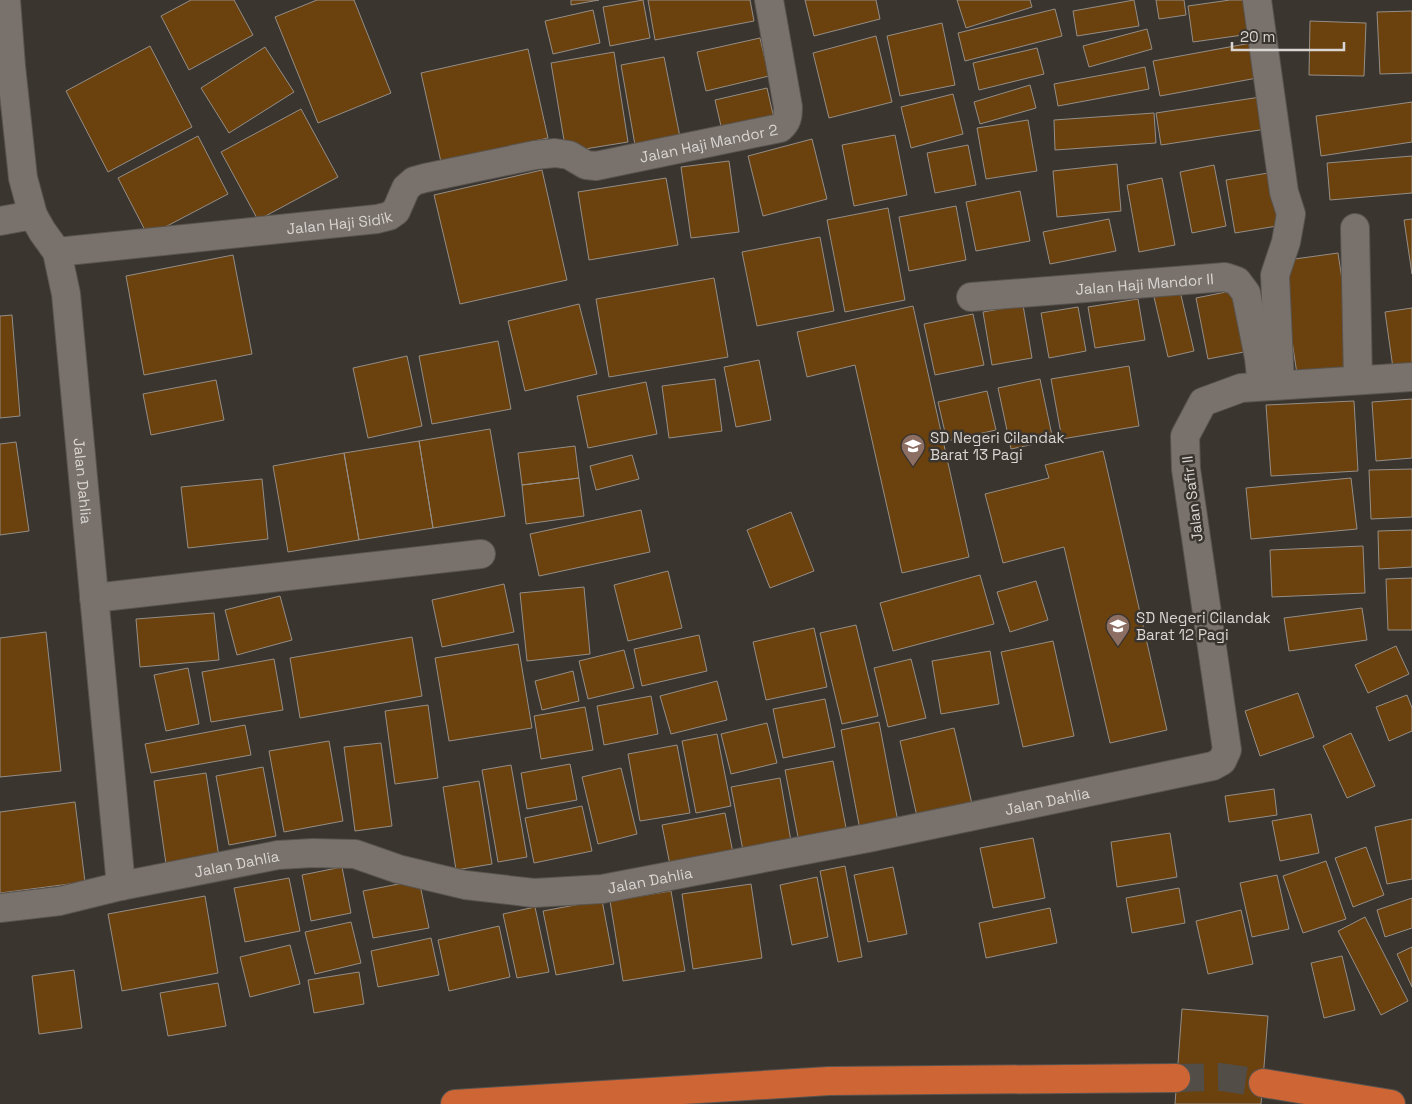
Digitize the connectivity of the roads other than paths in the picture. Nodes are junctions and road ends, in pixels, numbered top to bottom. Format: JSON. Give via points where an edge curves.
{"nodes":[{"id":1,"x":6,"y":0,"type":"edge"},
{"id":2,"x":769,"y":0,"type":"edge"},
{"id":3,"x":1257,"y":0,"type":"edge"},
{"id":4,"x":596,"y":166,"type":"joint"},
{"id":5,"x":33,"y":215,"type":"junction"},
{"id":6,"x":0,"y":221,"type":"edge"},
{"id":7,"x":1355,"y":228,"type":"dead end"},
{"id":8,"x":57,"y":252,"type":"junction"},
{"id":9,"x":971,"y":297,"type":"dead end"},
{"id":10,"x":1412,"y":378,"type":"edge"},
{"id":11,"x":1358,"y":380,"type":"junction"},
{"id":12,"x":1271,"y":385,"type":"junction"},
{"id":13,"x":481,"y":554,"type":"dead end"},
{"id":14,"x":94,"y":598,"type":"junction"},
{"id":15,"x":1227,"y":750,"type":"joint"},
{"id":16,"x":121,"y":886,"type":"junction"},
{"id":17,"x":0,"y":908,"type":"edge"},
{"id":18,"x":1176,"y":1078,"type":"tunnel mouth"},
{"id":19,"x":1262,"y":1082,"type":"tunnel mouth"},
{"id":20,"x":455,"y":1104,"type":"edge"},
{"id":21,"x":1391,"y":1104,"type":"edge"}],
"edges":[{"from":1,"to":5,"type":"street","name":"Jalan Dahlia","via":[[23,178]]},
{"from":2,"to":4,"type":"street","name":"Jalan Haji Mandor 2","via":[[788,107],[788,117],[780,128]]},
{"from":3,"to":12,"type":"street","via":[[1284,192],[1291,214],[1275,275]]},
{"from":4,"to":8,"type":"street","name":"Jalan Haji Sidik","via":[[586,165],[569,155],[535,155],[414,181],[406,188],[396,211],[377,220]]},
{"from":5,"to":6,"type":"street"},
{"from":5,"to":8,"type":"street","name":"Jalan Dahlia"},
{"from":7,"to":11,"type":"street"},
{"from":8,"to":14,"type":"street","name":"Jalan Dahlia","via":[[66,294]]},
{"from":9,"to":12,"type":"street","name":"Jalan Haji Mandor II","via":[[1225,277],[1237,281],[1246,292],[1259,358]]},
{"from":10,"to":11,"type":"street","name":"Jalan Safir II"},
{"from":11,"to":12,"type":"street","name":"Jalan Safir II"},
{"from":12,"to":15,"type":"street","name":"Jalan Safir II","via":[[1242,388],[1203,402],[1185,436],[1186,469]]},
{"from":13,"to":14,"type":"street"},
{"from":14,"to":16,"type":"street","name":"Jalan Dahlia"},
{"from":15,"to":16,"type":"street","name":"Jalan Dahlia","via":[[1222,760],[1213,766],[602,889],[534,893],[465,885],[398,869],[355,854],[314,853],[278,855]]},
{"from":16,"to":17,"type":"street","via":[[60,901]]},
{"from":18,"to":20,"type":"highway","via":[[829,1080]]},
{"from":19,"to":21,"type":"highway"}]}
